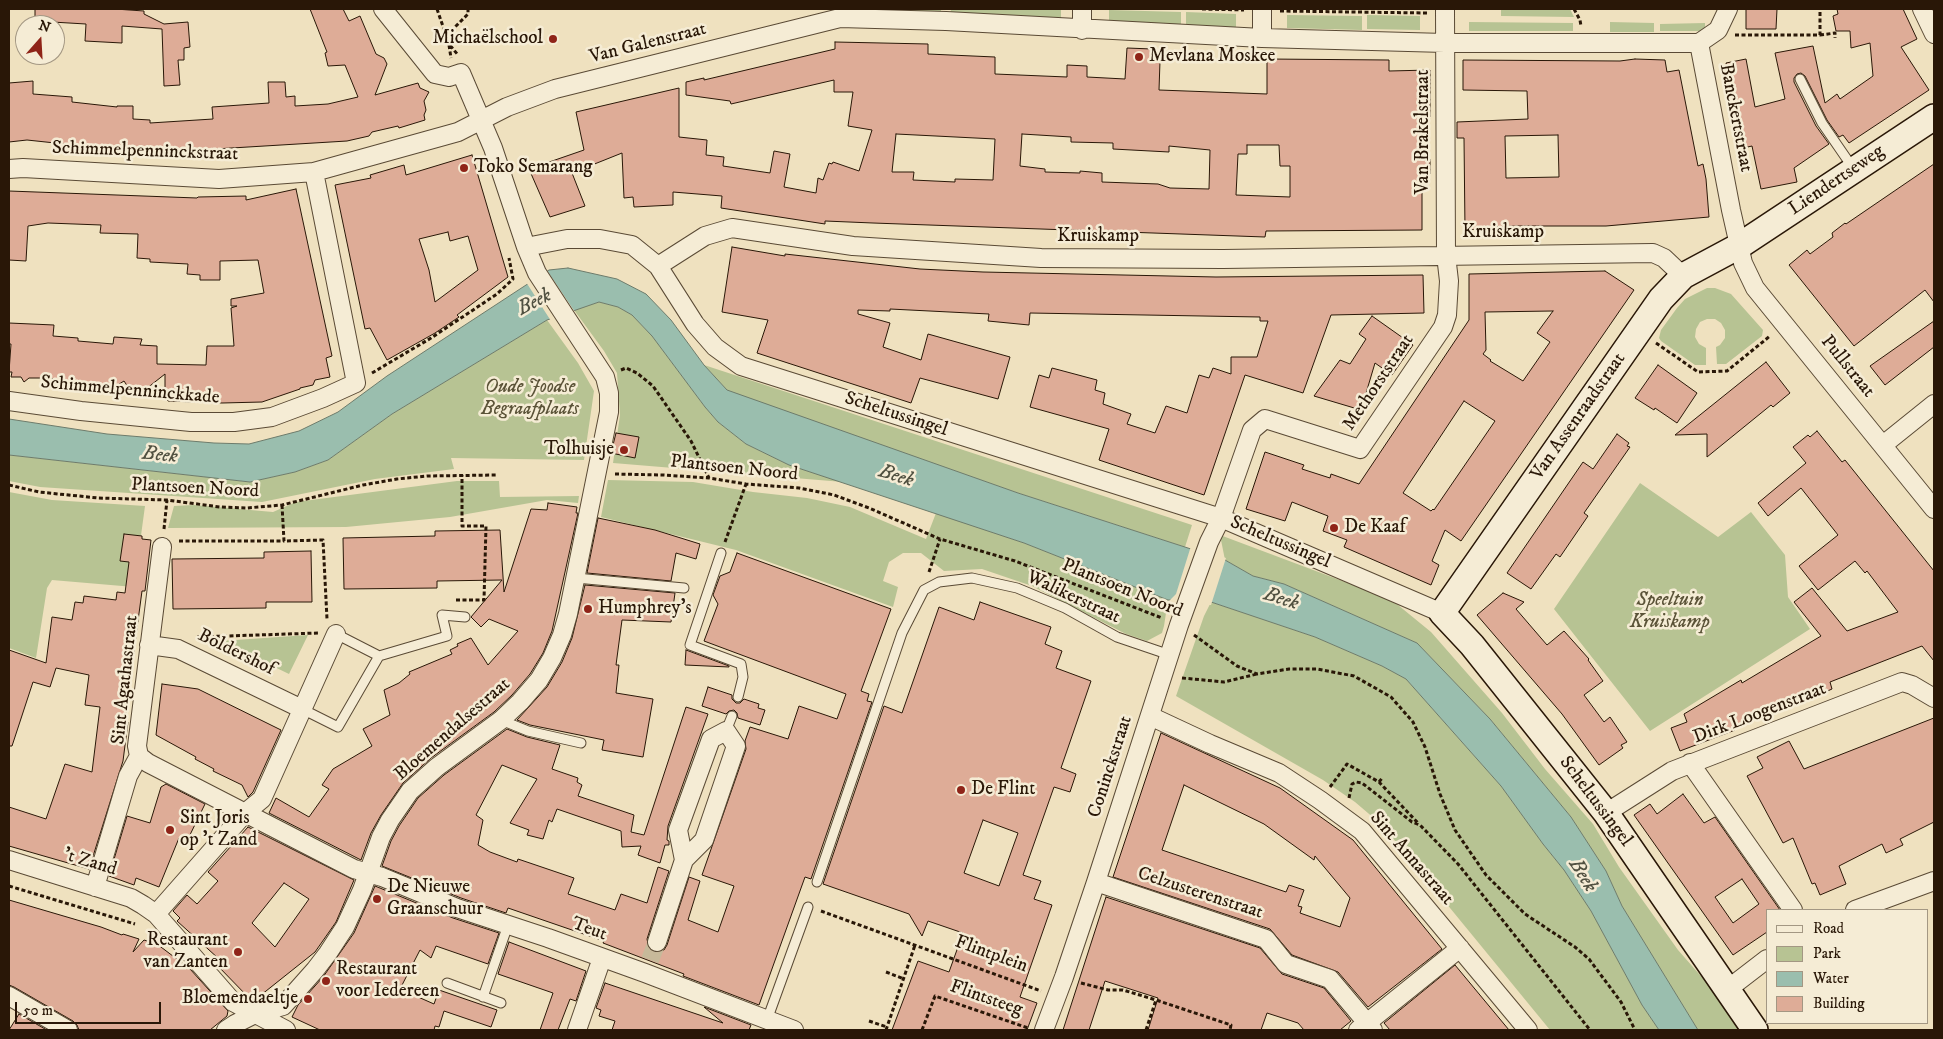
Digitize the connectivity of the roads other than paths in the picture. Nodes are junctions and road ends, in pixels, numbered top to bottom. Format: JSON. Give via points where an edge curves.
{"nodes":[{"id":1,"x":384,"y":9,"type":"edge"},
{"id":2,"x":1082,"y":9,"type":"edge"},
{"id":3,"x":1728,"y":9,"type":"edge"},
{"id":4,"x":1922,"y":9,"type":"edge"},
{"id":5,"x":1262,"y":10,"type":"edge"},
{"id":6,"x":1445,"y":11,"type":"edge"},
{"id":7,"x":841,"y":14,"type":"edge"},
{"id":8,"x":1082,"y":30,"type":"junction"},
{"id":9,"x":1934,"y":34,"type":"edge"},
{"id":10,"x":1262,"y":38,"type":"junction"},
{"id":11,"x":1445,"y":42,"type":"junction"},
{"id":12,"x":1699,"y":43,"type":"junction"},
{"id":13,"x":1800,"y":79,"type":"dead end"},
{"id":14,"x":1934,"y":117,"type":"edge"},
{"id":15,"x":481,"y":120,"type":"junction"},
{"id":16,"x":9,"y":170,"type":"edge"},
{"id":17,"x":1854,"y":170,"type":"junction"},
{"id":18,"x":314,"y":172,"type":"junction"},
{"id":19,"x":1739,"y":246,"type":"junction"},
{"id":20,"x":526,"y":247,"type":"junction"},
{"id":21,"x":1446,"y":255,"type":"junction"},
{"id":22,"x":658,"y":266,"type":"junction"},
{"id":23,"x":1683,"y":276,"type":"junction"},
{"id":24,"x":9,"y":401,"type":"edge"},
{"id":25,"x":1934,"y":404,"type":"edge"},
{"id":26,"x":1883,"y":445,"type":"junction"},
{"id":27,"x":1934,"y":509,"type":"edge"},
{"id":28,"x":1221,"y":518,"type":"junction"},
{"id":29,"x":170,"y":544,"type":"road end"},
{"id":30,"x":721,"y":553,"type":"road end"},
{"id":31,"x":576,"y":578,"type":"junction"},
{"id":32,"x":684,"y":588,"type":"dead end"},
{"id":33,"x":1442,"y":613,"type":"junction"},
{"id":34,"x":465,"y":616,"type":"dead end"},
{"id":35,"x":336,"y":634,"type":"joint"},
{"id":36,"x":149,"y":645,"type":"junction"},
{"id":37,"x":1170,"y":655,"type":"junction"},
{"id":38,"x":379,"y":656,"type":"junction"},
{"id":39,"x":738,"y":697,"type":"dead end"},
{"id":40,"x":1934,"y":698,"type":"edge"},
{"id":41,"x":302,"y":709,"type":"junction"},
{"id":42,"x":1150,"y":716,"type":"junction"},
{"id":43,"x":500,"y":720,"type":"junction"},
{"id":44,"x":581,"y":743,"type":"dead end"},
{"id":45,"x":139,"y":756,"type":"junction"},
{"id":46,"x":1690,"y":763,"type":"junction"},
{"id":47,"x":245,"y":813,"type":"junction"},
{"id":48,"x":1606,"y":813,"type":"junction"},
{"id":49,"x":9,"y":860,"type":"edge"},
{"id":50,"x":684,"y":860,"type":"junction"},
{"id":51,"x":368,"y":874,"type":"junction"},
{"id":52,"x":1934,"y":881,"type":"edge"},
{"id":53,"x":817,"y":882,"type":"dead end"},
{"id":54,"x":1096,"y":882,"type":"junction"},
{"id":55,"x":94,"y":886,"type":"junction"},
{"id":56,"x":808,"y":907,"type":"road end"},
{"id":57,"x":1792,"y":909,"type":"edge"},
{"id":58,"x":1858,"y":909,"type":"edge"},
{"id":59,"x":156,"y":914,"type":"junction"},
{"id":60,"x":508,"y":925,"type":"junction"},
{"id":61,"x":657,"y":942,"type":"tunnel mouth"},
{"id":62,"x":1460,"y":948,"type":"junction"},
{"id":63,"x":602,"y":958,"type":"junction"},
{"id":64,"x":1766,"y":960,"type":"edge"},
{"id":65,"x":447,"y":983,"type":"dead end"},
{"id":66,"x":1728,"y":990,"type":"junction"},
{"id":67,"x":9,"y":996,"type":"edge"},
{"id":68,"x":484,"y":997,"type":"junction"},
{"id":69,"x":501,"y":1003,"type":"dead end"},
{"id":70,"x":255,"y":1014,"type":"junction"},
{"id":71,"x":762,"y":1023,"type":"edge"},
{"id":72,"x":1365,"y":1028,"type":"edge"},
{"id":73,"x":68,"y":1030,"type":"edge"},
{"id":74,"x":226,"y":1030,"type":"edge"},
{"id":75,"x":286,"y":1030,"type":"edge"},
{"id":76,"x":577,"y":1030,"type":"edge"},
{"id":77,"x":794,"y":1030,"type":"edge"},
{"id":78,"x":1044,"y":1030,"type":"edge"},
{"id":79,"x":1528,"y":1030,"type":"edge"},
{"id":80,"x":1756,"y":1030,"type":"edge"}],
"edges":[{"from":1,"to":15,"type":"street","name":"Bloemendalsestraat","via":[[435,74],[449,77],[461,73]]},
{"from":2,"to":8,"type":"street"},
{"from":3,"to":12,"type":"street","name":"Banckertstraat","via":[[1718,30]]},
{"from":4,"to":9,"type":"street"},
{"from":5,"to":10,"type":"street"},
{"from":6,"to":11,"type":"street","name":"Van Brakelstraat"},
{"from":7,"to":8,"type":"street","name":"Van Galenstraat"},
{"from":7,"to":15,"type":"street","name":"Van Galenstraat","via":[[555,89]]},
{"from":8,"to":10,"type":"street","name":"Van Galenstraat"},
{"from":10,"to":11,"type":"street","name":"Van Galenstraat"},
{"from":11,"to":12,"type":"street","name":"Van Galenstraat"},
{"from":11,"to":21,"type":"street","name":"Van Brakelstraat"},
{"from":12,"to":19,"type":"street","name":"Banckertstraat"},
{"from":13,"to":17,"type":"lane","via":[[1822,123]]},
{"from":14,"to":17,"type":"street","name":"Liendertseweg"},
{"from":15,"to":18,"type":"street","name":"Schimmelpenninckstraat","via":[[458,132]]},
{"from":15,"to":20,"type":"street","name":"Bloemendalsestraat"},
{"from":16,"to":18,"type":"street","name":"Schimmelpenninckstraat","via":[[23,168],[219,179]]},
{"from":17,"to":19,"type":"street","name":"Liendertseweg"},
{"from":18,"to":24,"type":"street","name":"Schimmelpenninckkade","via":[[356,383],[272,417],[234,422],[191,422]]},
{"from":19,"to":23,"type":"street","name":"Van Assenraadstraat"},
{"from":19,"to":26,"type":"street","name":"Pullstraat","via":[[1755,288]]},
{"from":20,"to":22,"type":"street","via":[[567,239],[600,239],[632,245]]},
{"from":20,"to":31,"type":"street","name":"Bloemendalsestraat","via":[[537,273],[604,377],[608,393],[609,412]]},
{"from":21,"to":22,"type":"street","name":"Kruiskamp","via":[[1041,258],[853,246],[732,228],[705,236]]},
{"from":21,"to":23,"type":"street","name":"Kruiskamp","via":[[1653,253],[1664,258]]},
{"from":21,"to":28,"type":"street","name":"Methorststraat","via":[[1449,281],[1443,327],[1360,449],[1265,419],[1252,430]]},
{"from":22,"to":28,"type":"street","name":"Scheltussingel","via":[[695,324],[715,347],[741,366]]},
{"from":23,"to":33,"type":"street","name":"Van Assenraadstraat","via":[[1661,299]]},
{"from":25,"to":26,"type":"street"},
{"from":26,"to":27,"type":"street","name":"Pullstraat"},
{"from":28,"to":33,"type":"street","name":"Scheltussingel"},
{"from":28,"to":37,"type":"street","name":"Coninckstraat","via":[[1209,542]]},
{"from":29,"to":36,"type":"street","name":"Sint Agathastraat"},
{"from":30,"to":39,"type":"lane","via":[[690,645],[742,664],[743,677]]},
{"from":31,"to":32,"type":"lane"},
{"from":31,"to":43,"type":"street","name":"Bloemendalsestraat","via":[[564,628],[552,658],[533,687]]},
{"from":33,"to":48,"type":"street","name":"Scheltussingel","via":[[1472,645]]},
{"from":34,"to":38,"type":"lane","via":[[442,616],[447,636]]},
{"from":35,"to":38,"type":"lane"},
{"from":35,"to":41,"type":"street"},
{"from":36,"to":41,"type":"street","name":"Boldershof","via":[[178,649]]},
{"from":36,"to":45,"type":"street","name":"Sint Agathastraat","via":[[136,746]]},
{"from":37,"to":42,"type":"street","name":"Coninckstraat"},
{"from":37,"to":53,"type":"lane","name":"Walikerstraat","via":[[1117,637],[1065,608],[1016,588],[972,578],[939,582],[924,590],[902,633]]},
{"from":38,"to":41,"type":"lane","name":"Boldershof","via":[[338,727]]},
{"from":40,"to":46,"type":"street","name":"Dirk Loogenstraat","via":[[1902,682]]},
{"from":41,"to":47,"type":"street","via":[[262,799]]},
{"from":42,"to":54,"type":"street","name":"Coninckstraat"},
{"from":42,"to":62,"type":"street","name":"Sint Annastraat","via":[[1279,773],[1362,831]]},
{"from":43,"to":44,"type":"lane","via":[[528,731]]},
{"from":43,"to":51,"type":"street","name":"Bloemendalsestraat","via":[[410,791],[390,820]]},
{"from":45,"to":47,"type":"street","name":"Teut"},
{"from":45,"to":55,"type":"street","name":"Sint Agathastraat","via":[[128,776]]},
{"from":46,"to":48,"type":"street","name":"Dirk Loogenstraat"},
{"from":46,"to":57,"type":"street"},
{"from":47,"to":51,"type":"street","name":"Teut"},
{"from":47,"to":59,"type":"street"},
{"from":48,"to":66,"type":"street","name":"Scheltussingel"},
{"from":49,"to":55,"type":"street","name":"'t Zand"},
{"from":50,"to":50,"type":"street","via":[[704,840],[736,746],[729,723],[711,739],[678,830]]},
{"from":50,"to":61,"type":"street"},
{"from":51,"to":60,"type":"street","name":"Teut"},
{"from":51,"to":70,"type":"street","name":"Bloemendalsestraat","via":[[345,927],[315,970],[283,1006]]},
{"from":52,"to":58,"type":"street"},
{"from":54,"to":72,"type":"street","name":"Celzusterenstraat","via":[[1266,939],[1286,964],[1330,979]]},
{"from":54,"to":78,"type":"street","name":"Coninckstraat"},
{"from":55,"to":59,"type":"street","name":"'t Zand","via":[[130,898]]},
{"from":56,"to":71,"type":"lane"},
{"from":59,"to":70,"type":"street","name":"'t Zand","via":[[233,1002]]},
{"from":60,"to":63,"type":"street","name":"Teut"},
{"from":60,"to":68,"type":"lane"},
{"from":62,"to":72,"type":"street"},
{"from":62,"to":79,"type":"street","name":"Sint Annastraat"},
{"from":63,"to":71,"type":"street","name":"Teut","via":[[648,967]]},
{"from":63,"to":76,"type":"street"},
{"from":64,"to":66,"type":"street"},
{"from":65,"to":68,"type":"lane"},
{"from":66,"to":80,"type":"street","name":"Scheltussingel"},
{"from":67,"to":73,"type":"street"},
{"from":68,"to":69,"type":"lane"},
{"from":70,"to":74,"type":"street","name":"Bloemendalsestraat"},
{"from":70,"to":75,"type":"street","name":"'t Zand"},
{"from":71,"to":77,"type":"street","name":"Teut"}]}
